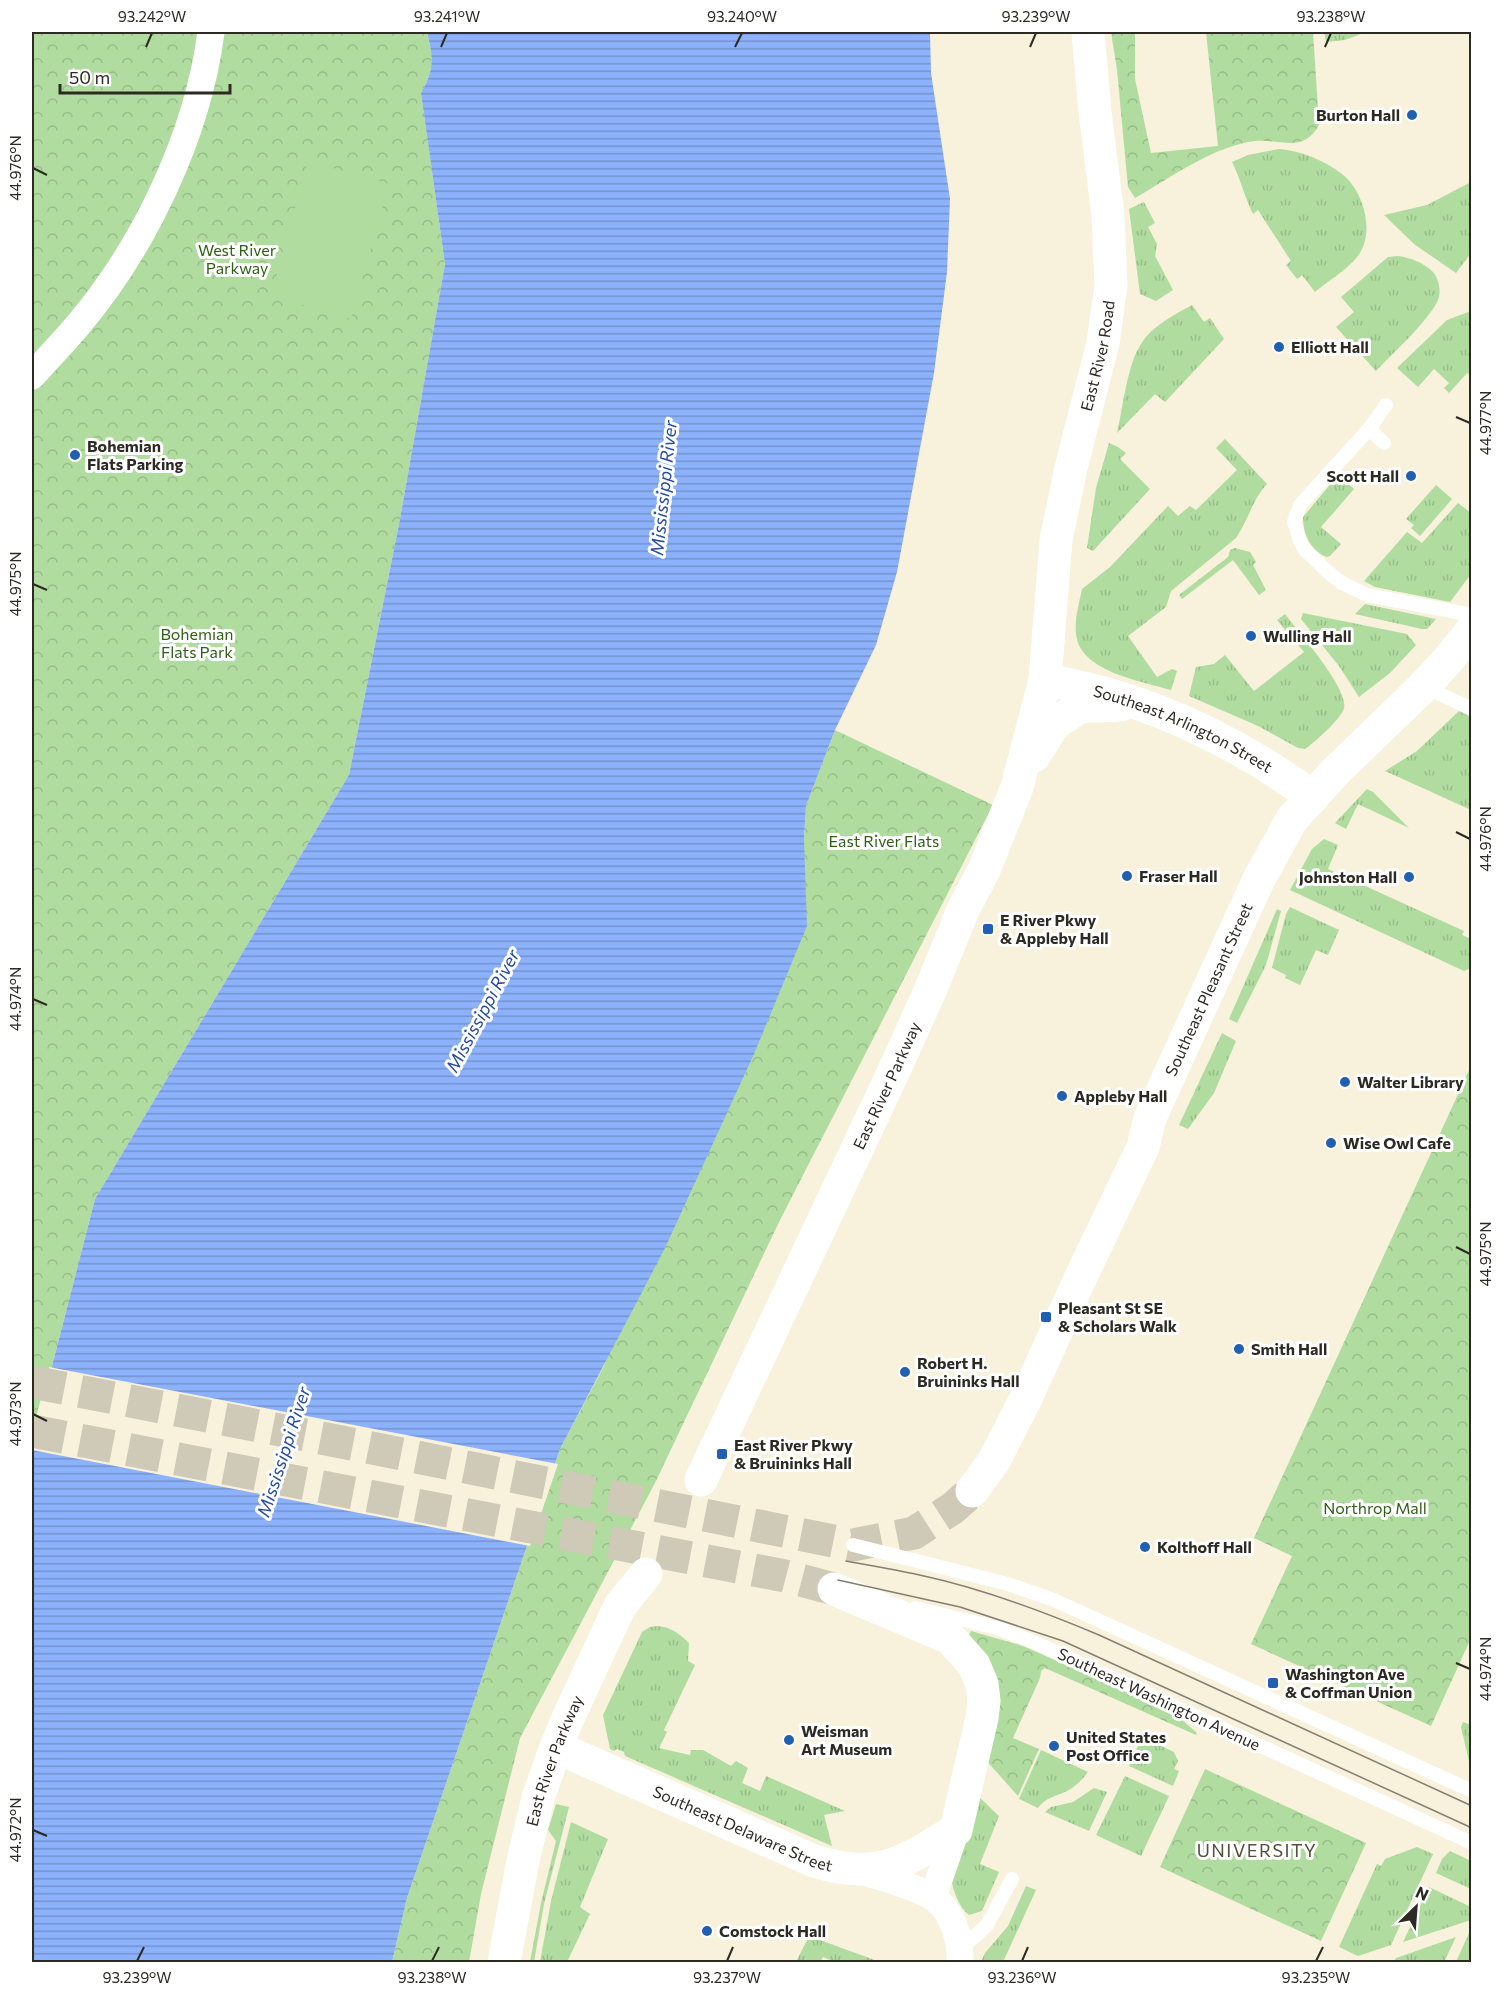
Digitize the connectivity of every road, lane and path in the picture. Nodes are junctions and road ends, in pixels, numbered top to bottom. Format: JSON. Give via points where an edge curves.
{"nodes":[{"id":1,"x":211,"y":32,"type":"edge"},
{"id":2,"x":1088,"y":32,"type":"edge"},
{"id":3,"x":32,"y":376,"type":"edge"},
{"id":4,"x":1386,"y":405,"type":"dead end"},
{"id":5,"x":1369,"y":429,"type":"junction"},
{"id":6,"x":1384,"y":443,"type":"dead end"},
{"id":7,"x":1472,"y":615,"type":"edge"},
{"id":8,"x":1472,"y":630,"type":"edge"},
{"id":9,"x":1045,"y":680,"type":"junction"},
{"id":10,"x":1424,"y":686,"type":"junction"},
{"id":11,"x":1144,"y":705,"type":"junction"},
{"id":12,"x":1472,"y":709,"type":"edge"},
{"id":13,"x":1017,"y":787,"type":"junction"},
{"id":14,"x":1313,"y":797,"type":"junction"},
{"id":15,"x":700,"y":1480,"type":"dead end"},
{"id":16,"x":972,"y":1491,"type":"tunnel mouth"},
{"id":17,"x":853,"y":1545,"type":"dead end"},
{"id":18,"x":646,"y":1574,"type":"dead end"},
{"id":19,"x":834,"y":1589,"type":"joint"},
{"id":20,"x":556,"y":1747,"type":"junction"},
{"id":21,"x":1472,"y":1791,"type":"edge"},
{"id":22,"x":956,"y":1830,"type":"junction"},
{"id":23,"x":1472,"y":1843,"type":"edge"},
{"id":24,"x":859,"y":1870,"type":"junction"},
{"id":25,"x":1012,"y":1879,"type":"dead end"},
{"id":26,"x":933,"y":1897,"type":"junction"},
{"id":27,"x":960,"y":1956,"type":"edge"},
{"id":28,"x":504,"y":1962,"type":"edge"}],
"edges":[{"from":1,"to":3,"type":"street","via":[[198,96],[169,182],[111,280],[79,324]]},
{"from":2,"to":9,"type":"street","name":"East River Road","via":[[1108,215],[1111,286],[1103,343],[1056,540]]},
{"from":4,"to":5,"type":"lane"},
{"from":5,"to":6,"type":"lane"},
{"from":5,"to":7,"type":"lane","via":[[1300,505],[1294,522],[1300,542],[1328,572],[1367,595]]},
{"from":8,"to":10,"type":"street","name":"Southeast Pleasant Street"},
{"from":9,"to":11,"type":"street","name":"Southeast Arlington Street","via":[[1093,688]]},
{"from":9,"to":13,"type":"street","name":"East River Parkway"},
{"from":10,"to":12,"type":"lane"},
{"from":10,"to":14,"type":"street","name":"Southeast Pleasant Street"},
{"from":11,"to":13,"type":"street","via":[[1080,707],[1054,724]]},
{"from":11,"to":14,"type":"street","name":"Southeast Arlington Street","via":[[1268,765]]},
{"from":13,"to":15,"type":"street","name":"East River Parkway","via":[[911,1033]]},
{"from":14,"to":16,"type":"street","name":"Southeast Pleasant Street","via":[[1292,819],[1258,881],[1150,1118],[1143,1148],[1027,1396],[994,1461]]},
{"from":17,"to":21,"type":"lane","via":[[978,1575],[1054,1600]]},
{"from":18,"to":20,"type":"street","name":"East River Parkway","via":[[620,1605]]},
{"from":19,"to":22,"type":"street","via":[[950,1638],[974,1665],[984,1701]]},
{"from":19,"to":23,"type":"lane","name":"Southeast Washington Avenue","via":[[997,1628],[1034,1642]]},
{"from":20,"to":24,"type":"street","name":"Southeast Delaware Street","via":[[814,1861]]},
{"from":20,"to":28,"type":"street","name":"East River Parkway","via":[[525,1851]]},
{"from":22,"to":24,"type":"street","via":[[895,1865]]},
{"from":22,"to":26,"type":"street"},
{"from":24,"to":26,"type":"street","name":"Southeast Delaware Street"},
{"from":25,"to":27,"type":"lane","via":[[987,1925]]},
{"from":26,"to":27,"type":"street","via":[[956,1929]]}]}
